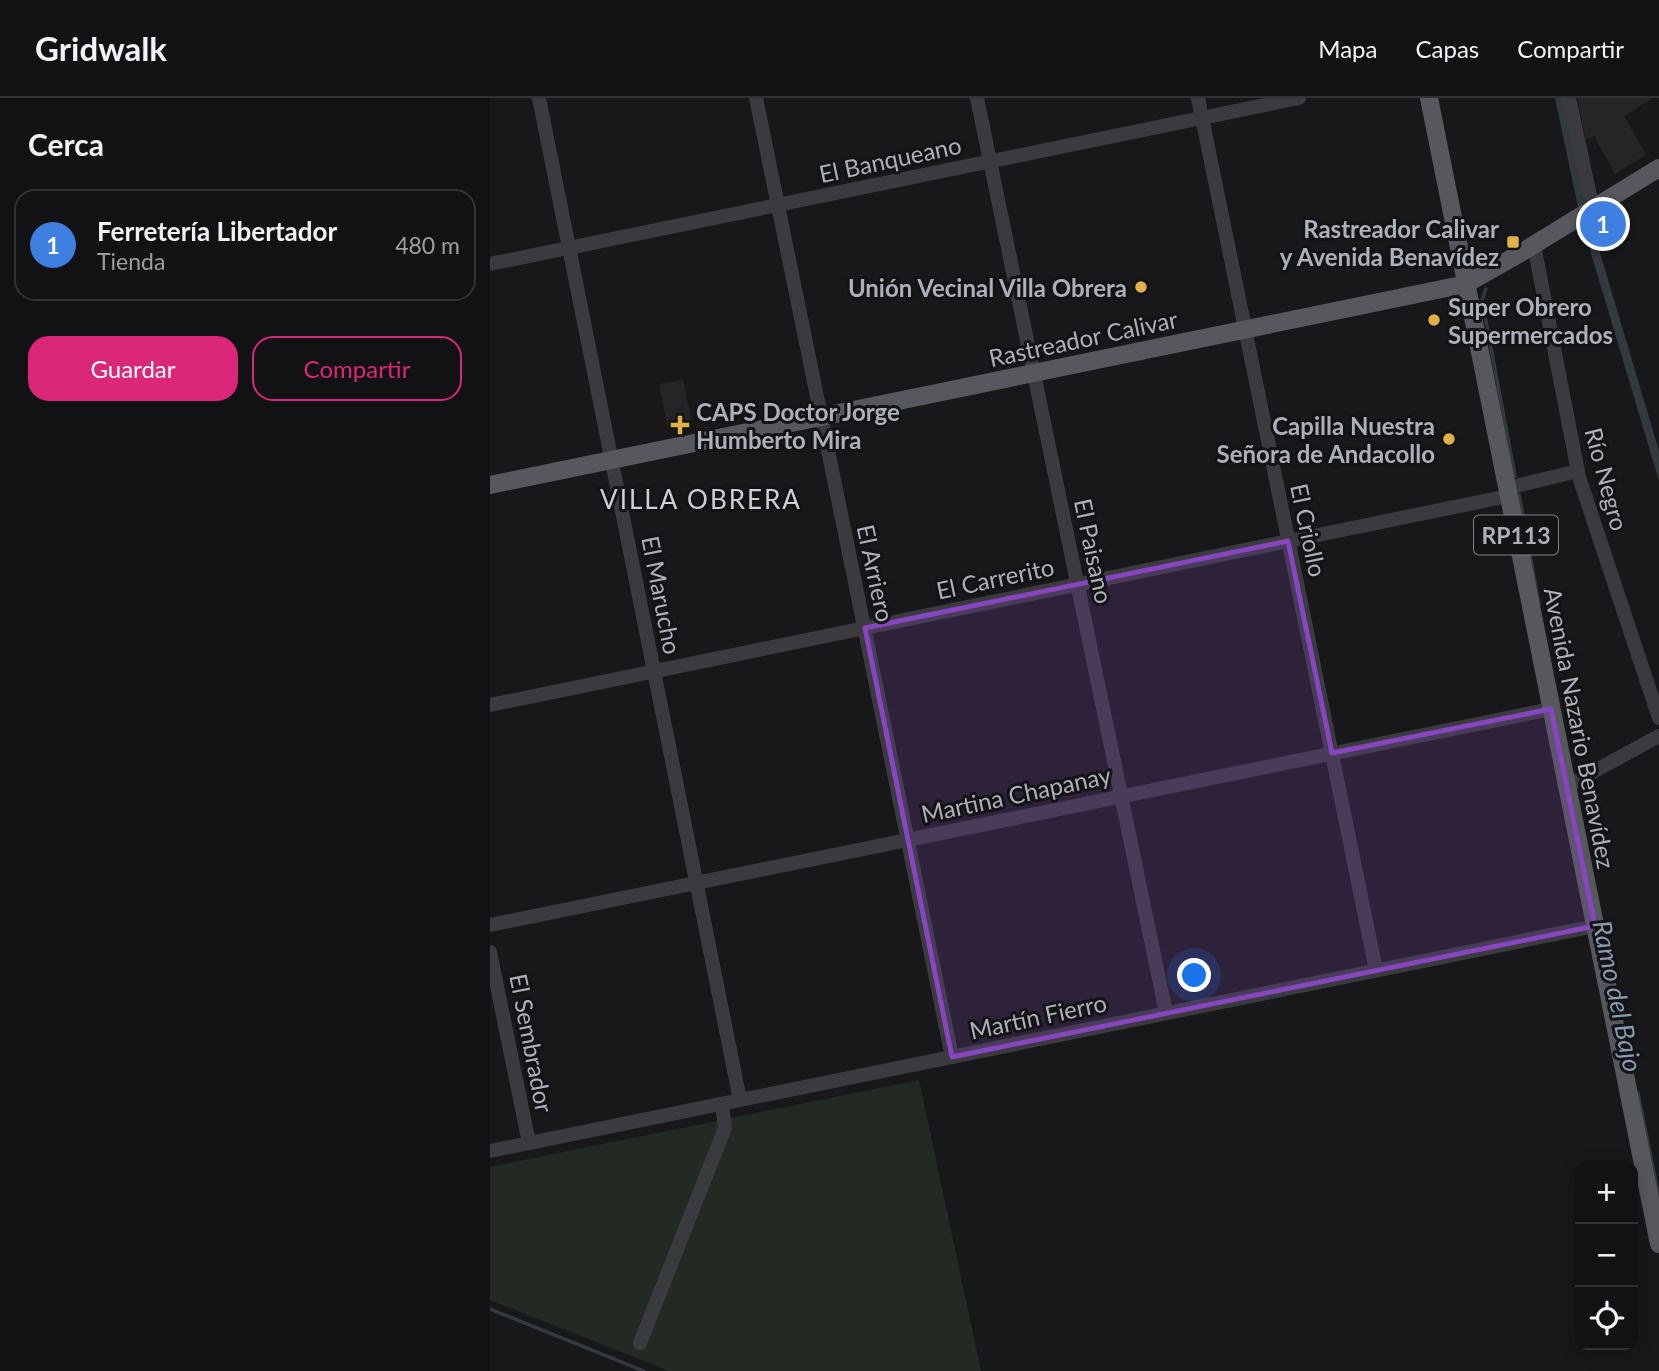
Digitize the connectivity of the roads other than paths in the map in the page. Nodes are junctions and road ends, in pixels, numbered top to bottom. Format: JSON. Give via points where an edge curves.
{"nodes":[{"id":1,"x":540,"y":98,"type":"edge"},
{"id":2,"x":756,"y":98,"type":"edge"},
{"id":3,"x":977,"y":98,"type":"edge"},
{"id":4,"x":1198,"y":98,"type":"edge"},
{"id":5,"x":1299,"y":98,"type":"edge"},
{"id":6,"x":1429,"y":98,"type":"edge"},
{"id":7,"x":1569,"y":98,"type":"edge"},
{"id":8,"x":1202,"y":118,"type":"junction"},
{"id":9,"x":990,"y":162,"type":"junction"},
{"id":10,"x":1659,"y":168,"type":"edge"},
{"id":11,"x":778,"y":205,"type":"junction"},
{"id":12,"x":1587,"y":213,"type":"junction"},
{"id":13,"x":1534,"y":245,"type":"junction"},
{"id":14,"x":569,"y":248,"type":"junction"},
{"id":15,"x":490,"y":264,"type":"edge"},
{"id":16,"x":1466,"y":284,"type":"junction"},
{"id":17,"x":1245,"y":330,"type":"junction"},
{"id":18,"x":1034,"y":373,"type":"junction"},
{"id":19,"x":821,"y":417,"type":"junction"},
{"id":20,"x":612,"y":460,"type":"junction"},
{"id":21,"x":1578,"y":471,"type":"junction"},
{"id":22,"x":490,"y":485,"type":"edge"},
{"id":23,"x":1507,"y":492,"type":"junction"},
{"id":24,"x":1288,"y":541,"type":"junction"},
{"id":25,"x":1077,"y":584,"type":"junction"},
{"id":26,"x":864,"y":628,"type":"junction"},
{"id":27,"x":654,"y":671,"type":"junction"},
{"id":28,"x":490,"y":705,"type":"edge"},
{"id":29,"x":1551,"y":709,"type":"junction"},
{"id":30,"x":1659,"y":718,"type":"edge"},
{"id":31,"x":1659,"y":736,"type":"edge"},
{"id":32,"x":1332,"y":753,"type":"junction"},
{"id":33,"x":1567,"y":786,"type":"junction"},
{"id":34,"x":1121,"y":796,"type":"junction"},
{"id":35,"x":908,"y":840,"type":"junction"},
{"id":36,"x":697,"y":883,"type":"junction"},
{"id":37,"x":490,"y":925,"type":"edge"},
{"id":38,"x":1595,"y":926,"type":"junction"},
{"id":39,"x":490,"y":951,"type":"edge"},
{"id":40,"x":1376,"y":970,"type":"junction"},
{"id":41,"x":1166,"y":1013,"type":"junction"},
{"id":42,"x":952,"y":1057,"type":"junction"},
{"id":43,"x":740,"y":1100,"type":"junction"},
{"id":44,"x":722,"y":1104,"type":"junction"},
{"id":45,"x":528,"y":1143,"type":"junction"},
{"id":46,"x":490,"y":1151,"type":"edge"},
{"id":47,"x":1659,"y":1244,"type":"edge"},
{"id":48,"x":640,"y":1343,"type":"dead end"}],
"edges":[{"from":1,"to":14,"type":"street","name":"El Marucho"},
{"from":2,"to":11,"type":"street","name":"El Arriero"},
{"from":3,"to":9,"type":"street","name":"El Paisano"},
{"from":4,"to":8,"type":"street","name":"El Criollo"},
{"from":5,"to":8,"type":"street","name":"El Banqueano"},
{"from":6,"to":16,"type":"main road","name":"Avenida Nazario Benavídez","number":"RP113"},
{"from":7,"to":12,"type":"street"},
{"from":8,"to":9,"type":"street","name":"El Banqueano"},
{"from":8,"to":17,"type":"street","name":"El Criollo"},
{"from":9,"to":11,"type":"street","name":"El Banqueano"},
{"from":9,"to":18,"type":"street","name":"El Paisano"},
{"from":10,"to":12,"type":"main road","name":"Rastreador Calivar"},
{"from":11,"to":14,"type":"street","name":"El Banqueano"},
{"from":11,"to":19,"type":"street","name":"El Arriero"},
{"from":12,"to":13,"type":"main road","name":"Rastreador Calivar"},
{"from":13,"to":16,"type":"main road","name":"Rastreador Calivar"},
{"from":13,"to":21,"type":"street","name":"Río Negro"},
{"from":14,"to":15,"type":"street","name":"El Banqueano"},
{"from":14,"to":20,"type":"street","name":"El Marucho"},
{"from":16,"to":17,"type":"main road","name":"Rastreador Calivar"},
{"from":16,"to":23,"type":"main road","name":"Avenida Nazario Benavídez","number":"RP113"},
{"from":17,"to":18,"type":"main road","name":"Rastreador Calivar"},
{"from":17,"to":24,"type":"street","name":"El Criollo"},
{"from":18,"to":19,"type":"main road","name":"Rastreador Calivar"},
{"from":18,"to":25,"type":"street","name":"El Paisano"},
{"from":19,"to":20,"type":"main road","name":"Rastreador Calivar"},
{"from":19,"to":26,"type":"street","name":"El Arriero"},
{"from":20,"to":22,"type":"main road","name":"Rastreador Calivar"},
{"from":20,"to":27,"type":"street","name":"El Marucho"},
{"from":21,"to":23,"type":"street","name":"El Carrerito"},
{"from":21,"to":30,"type":"street","name":"Río Negro"},
{"from":23,"to":24,"type":"street","name":"El Carrerito"},
{"from":23,"to":29,"type":"main road","name":"Avenida Nazario Benavídez","number":"RP113"},
{"from":24,"to":25,"type":"street","name":"El Carrerito"},
{"from":24,"to":32,"type":"street","name":"El Criollo"},
{"from":25,"to":26,"type":"street","name":"El Carrerito"},
{"from":25,"to":34,"type":"street","name":"El Paisano"},
{"from":26,"to":27,"type":"street","name":"El Carrerito"},
{"from":26,"to":35,"type":"street","name":"El Arriero"},
{"from":27,"to":28,"type":"street","name":"El Carrerito"},
{"from":27,"to":36,"type":"street","name":"El Marucho"},
{"from":29,"to":32,"type":"street","name":"Martina Chapanay"},
{"from":29,"to":33,"type":"main road","name":"Avenida Nazario Benavídez","number":"RP113"},
{"from":31,"to":33,"type":"street"},
{"from":32,"to":34,"type":"street","name":"Martina Chapanay"},
{"from":32,"to":40,"type":"street","name":"El Criollo"},
{"from":33,"to":38,"type":"main road","name":"Avenida Nazario Benavídez","number":"RP113"},
{"from":34,"to":35,"type":"street","name":"Martina Chapanay"},
{"from":34,"to":41,"type":"street","name":"El Paisano"},
{"from":35,"to":36,"type":"street","name":"Martina Chapanay"},
{"from":35,"to":42,"type":"street","name":"El Arriero"},
{"from":36,"to":37,"type":"street","name":"Martina Chapanay"},
{"from":36,"to":43,"type":"street","name":"El Marucho"},
{"from":38,"to":40,"type":"street","name":"Martín Fierro"},
{"from":38,"to":47,"type":"main road","name":"Avenida Nazario Benavídez","number":"RP113"},
{"from":39,"to":45,"type":"street","name":"El Sembrador"},
{"from":40,"to":41,"type":"street","name":"Martín Fierro"},
{"from":41,"to":42,"type":"street","name":"Martín Fierro"},
{"from":42,"to":43,"type":"street","name":"Martín Fierro"},
{"from":43,"to":44,"type":"street","name":"Martín Fierro"},
{"from":44,"to":45,"type":"street","name":"Martín Fierro"},
{"from":44,"to":48,"type":"street","via":[[725,1128]]},
{"from":45,"to":46,"type":"street","name":"Martín Fierro"}]}
